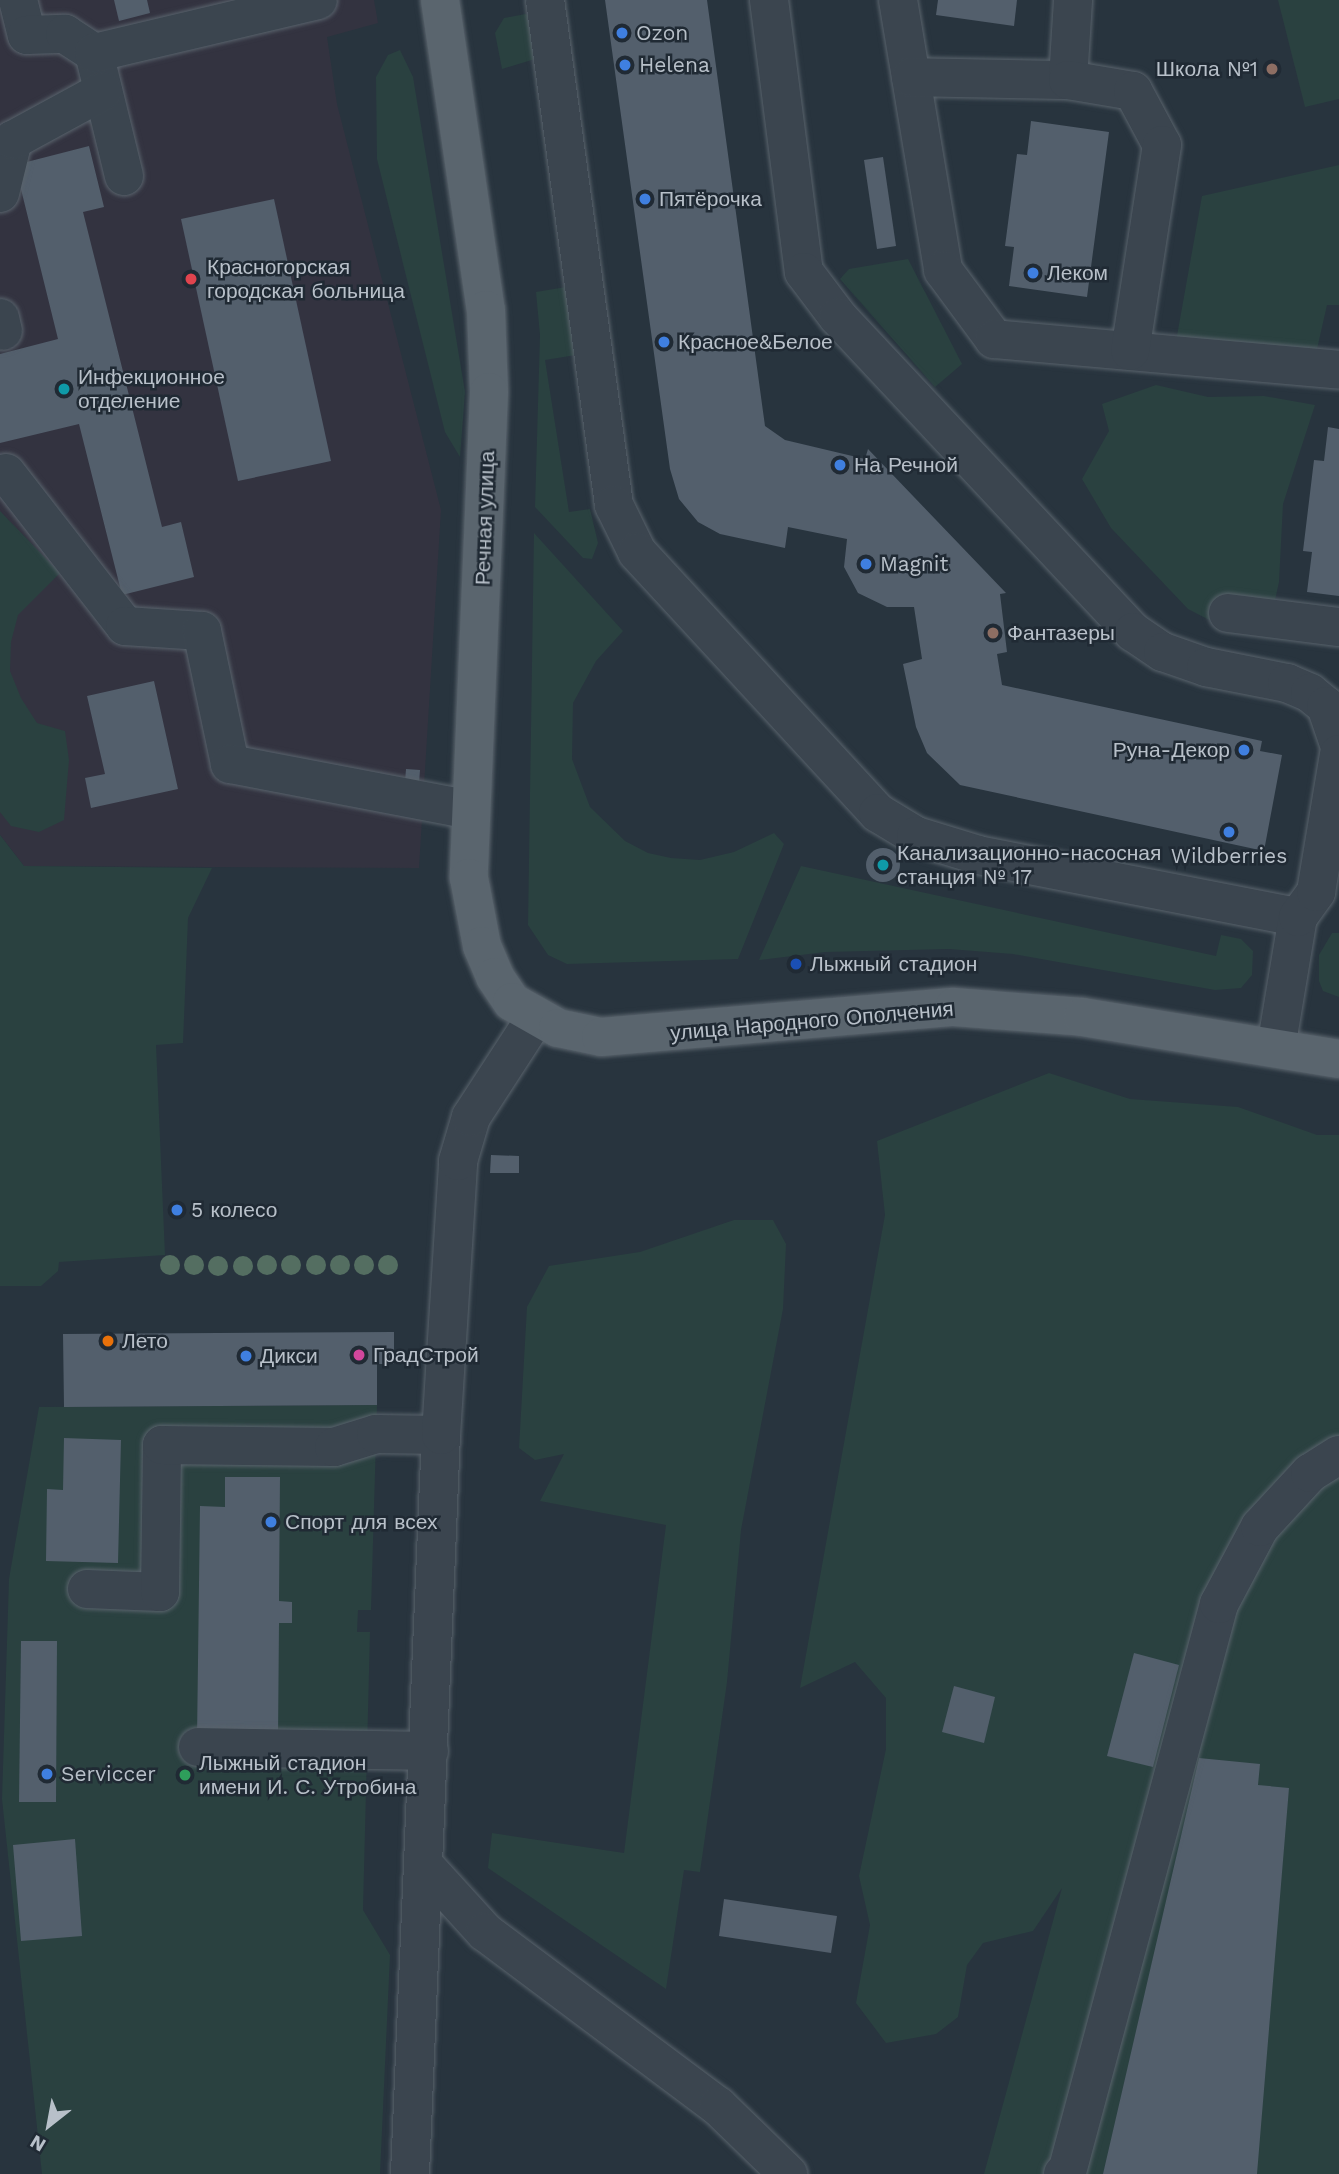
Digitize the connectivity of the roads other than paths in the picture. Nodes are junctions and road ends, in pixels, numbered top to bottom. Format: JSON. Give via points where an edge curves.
{"nodes":[{"id":1,"x":318,"y":0,"type":"edge"},
{"id":2,"x":440,"y":0,"type":"edge"},
{"id":3,"x":545,"y":0,"type":"edge"},
{"id":4,"x":769,"y":0,"type":"edge"},
{"id":5,"x":898,"y":0,"type":"edge"},
{"id":6,"x":1073,"y":0,"type":"edge"},
{"id":7,"x":15,"y":25,"type":"edge"},
{"id":8,"x":94,"y":53,"type":"junction"},
{"id":9,"x":911,"y":77,"type":"junction"},
{"id":10,"x":1068,"y":80,"type":"junction"},
{"id":11,"x":103,"y":91,"type":"junction"},
{"id":12,"x":124,"y":176,"type":"dead end"},
{"id":13,"x":0,"y":192,"type":"edge"},
{"id":14,"x":1129,"y":351,"type":"junction"},
{"id":15,"x":1339,"y":370,"type":"edge"},
{"id":16,"x":6,"y":473,"type":"dead end"},
{"id":17,"x":1228,"y":613,"type":"dead end"},
{"id":18,"x":1339,"y":627,"type":"edge"},
{"id":19,"x":1339,"y":744,"type":"edge"},
{"id":20,"x":1339,"y":754,"type":"edge"},
{"id":21,"x":471,"y":810,"type":"junction"},
{"id":22,"x":1318,"y":901,"type":"edge"},
{"id":23,"x":536,"y":1017,"type":"junction"},
{"id":24,"x":1276,"y":1048,"type":"junction"},
{"id":25,"x":1339,"y":1059,"type":"edge"},
{"id":26,"x":441,"y":1435,"type":"junction"},
{"id":27,"x":1339,"y":1455,"type":"edge"},
{"id":28,"x":87,"y":1589,"type":"dead end"},
{"id":29,"x":198,"y":1747,"type":"dead end"},
{"id":30,"x":429,"y":1751,"type":"junction"},
{"id":31,"x":424,"y":1865,"type":"junction"},
{"id":32,"x":410,"y":2174,"type":"edge"},
{"id":33,"x":788,"y":2174,"type":"edge"},
{"id":34,"x":1063,"y":2174,"type":"edge"}],
"edges":[{"from":1,"to":8,"type":"lane"},
{"from":2,"to":21,"type":"main road","name":"Речная улица","via":[[486,310],[489,392]]},
{"from":3,"to":22,"type":"lane","via":[[614,505],[637,552],[878,813],[916,836],[978,855]]},
{"from":4,"to":19,"type":"lane","via":[[804,272],[838,317],[1133,632],[1163,652],[1206,667],[1310,693],[1326,705]]},
{"from":5,"to":9,"type":"lane"},
{"from":6,"to":10,"type":"lane"},
{"from":7,"to":8,"type":"lane","via":[[65,34]]},
{"from":8,"to":11,"type":"lane"},
{"from":9,"to":10,"type":"lane"},
{"from":9,"to":14,"type":"lane","via":[[943,270],[994,339]]},
{"from":10,"to":14,"type":"lane","via":[[1133,91],[1161,145]]},
{"from":11,"to":12,"type":"lane"},
{"from":11,"to":13,"type":"lane","via":[[13,140]]},
{"from":14,"to":15,"type":"lane"},
{"from":16,"to":21,"type":"lane","via":[[125,626],[202,631],[230,764]]},
{"from":17,"to":18,"type":"lane"},
{"from":20,"to":22,"type":"lane"},
{"from":21,"to":23,"type":"main road","name":"Речная улица","via":[[469,878],[482,946],[512,1002]]},
{"from":22,"to":24,"type":"lane"},
{"from":23,"to":24,"type":"main road","name":"улица Народного Ополчения","via":[[584,1035],[621,1038],[954,1007],[1083,1017]]},
{"from":23,"to":26,"type":"lane","via":[[471,1117],[458,1161]]},
{"from":24,"to":25,"type":"main road","name":"улица Народного Ополчения"},
{"from":26,"to":28,"type":"lane","via":[[376,1434],[334,1447],[162,1445],[160,1592]]},
{"from":26,"to":30,"type":"lane"},
{"from":27,"to":34,"type":"lane","via":[[1310,1473],[1261,1527],[1219,1604]]},
{"from":29,"to":30,"type":"lane"},
{"from":30,"to":31,"type":"lane"},
{"from":31,"to":32,"type":"lane"},
{"from":31,"to":33,"type":"lane","via":[[485,1932],[718,2106]]}]}
